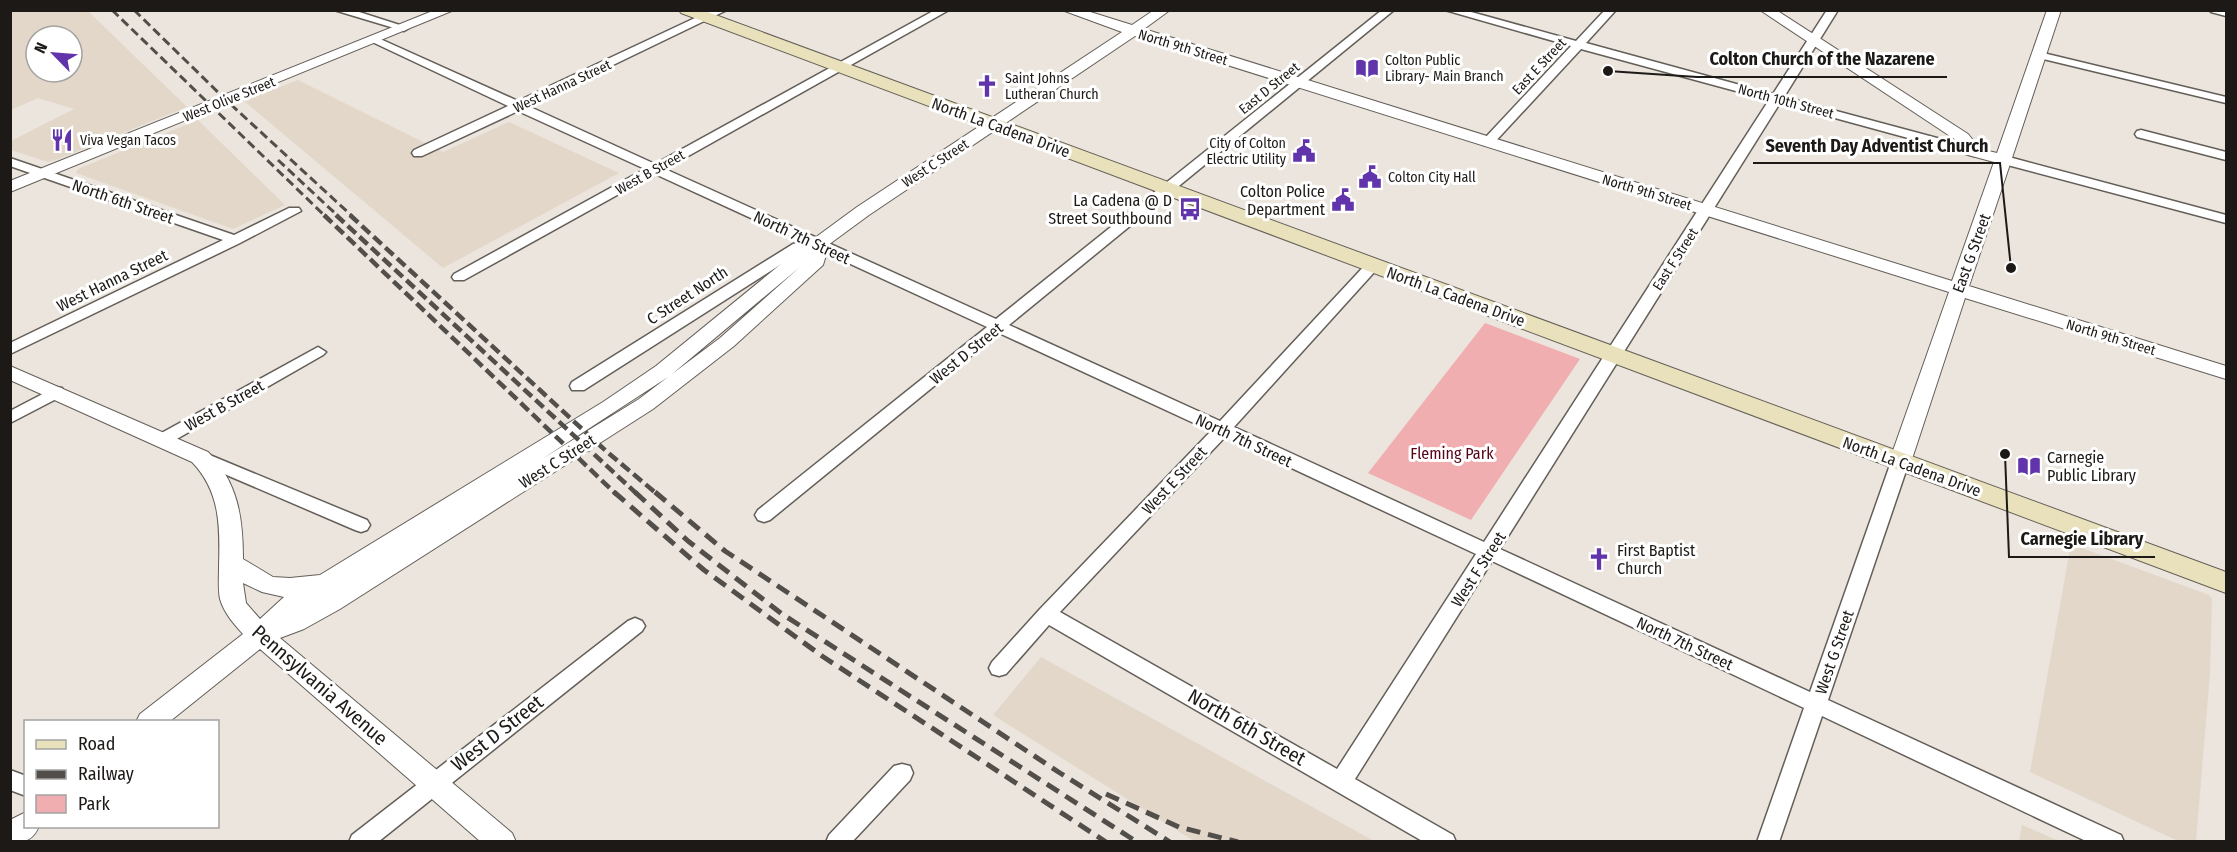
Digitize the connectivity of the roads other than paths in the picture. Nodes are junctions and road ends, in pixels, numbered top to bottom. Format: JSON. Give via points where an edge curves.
{"nodes":[{"id":1,"x":339,"y":10,"type":"edge"},
{"id":2,"x":448,"y":10,"type":"edge"},
{"id":3,"x":686,"y":10,"type":"edge"},
{"id":4,"x":722,"y":10,"type":"edge"},
{"id":5,"x":944,"y":10,"type":"edge"},
{"id":6,"x":1068,"y":10,"type":"edge"},
{"id":7,"x":1164,"y":10,"type":"edge"},
{"id":8,"x":1389,"y":10,"type":"edge"},
{"id":9,"x":1450,"y":10,"type":"edge"},
{"id":10,"x":1611,"y":10,"type":"edge"},
{"id":11,"x":1766,"y":10,"type":"edge"},
{"id":12,"x":1833,"y":10,"type":"edge"},
{"id":13,"x":2054,"y":10,"type":"edge"},
{"id":14,"x":2215,"y":10,"type":"edge"},
{"id":15,"x":2226,"y":13,"type":"edge"},
{"id":16,"x":706,"y":18,"type":"junction"},
{"id":17,"x":404,"y":28,"type":"junction"},
{"id":18,"x":1134,"y":31,"type":"junction"},
{"id":19,"x":374,"y":40,"type":"junction"},
{"id":20,"x":1814,"y":41,"type":"junction"},
{"id":21,"x":1579,"y":45,"type":"junction"},
{"id":22,"x":2039,"y":55,"type":"junction"},
{"id":23,"x":840,"y":68,"type":"junction"},
{"id":24,"x":1299,"y":83,"type":"junction"},
{"id":25,"x":1776,"y":98,"type":"junction"},
{"id":26,"x":2226,"y":100,"type":"edge"},
{"id":27,"x":518,"y":107,"type":"junction"},
{"id":28,"x":993,"y":124,"type":"junction"},
{"id":29,"x":2141,"y":134,"type":"dead end"},
{"id":30,"x":1488,"y":142,"type":"junction"},
{"id":31,"x":1974,"y":152,"type":"junction"},
{"id":32,"x":418,"y":153,"type":"dead end"},
{"id":33,"x":2226,"y":156,"type":"edge"},
{"id":34,"x":2005,"y":160,"type":"junction"},
{"id":35,"x":10,"y":162,"type":"edge"},
{"id":36,"x":655,"y":169,"type":"junction"},
{"id":37,"x":44,"y":174,"type":"junction"},
{"id":38,"x":10,"y":187,"type":"edge"},
{"id":39,"x":1168,"y":189,"type":"junction"},
{"id":40,"x":1706,"y":210,"type":"junction"},
{"id":41,"x":294,"y":211,"type":"dead end"},
{"id":42,"x":2226,"y":219,"type":"edge"},
{"id":43,"x":235,"y":240,"type":"junction"},
{"id":44,"x":819,"y":245,"type":"junction"},
{"id":45,"x":1373,"y":265,"type":"junction"},
{"id":46,"x":459,"y":277,"type":"dead end"},
{"id":47,"x":1958,"y":289,"type":"junction"},
{"id":48,"x":999,"y":326,"type":"junction"},
{"id":49,"x":10,"y":349,"type":"edge"},
{"id":50,"x":318,"y":352,"type":"dead end"},
{"id":51,"x":1612,"y":355,"type":"junction"},
{"id":52,"x":10,"y":372,"type":"edge"},
{"id":53,"x":2226,"y":373,"type":"edge"},
{"id":54,"x":578,"y":386,"type":"dead end"},
{"id":55,"x":56,"y":392,"type":"junction"},
{"id":56,"x":10,"y":418,"type":"edge"},
{"id":57,"x":1222,"y":430,"type":"junction"},
{"id":58,"x":162,"y":440,"type":"junction"},
{"id":59,"x":200,"y":457,"type":"junction"},
{"id":60,"x":1900,"y":462,"type":"junction"},
{"id":61,"x":764,"y":515,"type":"dead end"},
{"id":62,"x":361,"y":525,"type":"dead end"},
{"id":63,"x":1489,"y":552,"type":"junction"},
{"id":64,"x":231,"y":563,"type":"junction"},
{"id":65,"x":331,"y":580,"type":"junction"},
{"id":66,"x":2226,"y":583,"type":"edge"},
{"id":67,"x":1047,"y":614,"type":"junction"},
{"id":68,"x":635,"y":626,"type":"dead end"},
{"id":69,"x":260,"y":635,"type":"junction"},
{"id":70,"x":999,"y":668,"type":"dead end"},
{"id":71,"x":1816,"y":704,"type":"junction"},
{"id":72,"x":152,"y":720,"type":"edge"},
{"id":73,"x":902,"y":773,"type":"dead end"},
{"id":74,"x":10,"y":779,"type":"edge"},
{"id":75,"x":433,"y":782,"type":"junction"},
{"id":76,"x":1341,"y":782,"type":"junction"},
{"id":77,"x":24,"y":786,"type":"edge"},
{"id":78,"x":24,"y":826,"type":"edge"},
{"id":79,"x":10,"y":837,"type":"edge"},
{"id":80,"x":360,"y":842,"type":"edge"},
{"id":81,"x":502,"y":842,"type":"edge"},
{"id":82,"x":837,"y":842,"type":"edge"},
{"id":83,"x":1445,"y":842,"type":"edge"},
{"id":84,"x":1768,"y":842,"type":"edge"},
{"id":85,"x":2113,"y":842,"type":"edge"}],
"edges":[{"from":1,"to":17,"type":"street"},
{"from":2,"to":17,"type":"street","name":"West Olive Street"},
{"from":3,"to":16,"type":"main road","name":"North La Cadena Drive"},
{"from":4,"to":16,"type":"street","name":"West Hanna Street"},
{"from":5,"to":23,"type":"street","name":"West B Street"},
{"from":6,"to":18,"type":"street","name":"North 9th Street"},
{"from":7,"to":18,"type":"street","name":"West C Street"},
{"from":8,"to":24,"type":"street","name":"East D Street"},
{"from":9,"to":21,"type":"street","name":"North 10th Street"},
{"from":10,"to":21,"type":"street","name":"East E Street"},
{"from":11,"to":20,"type":"street"},
{"from":12,"to":20,"type":"street","name":"East F Street"},
{"from":13,"to":22,"type":"street","name":"East G Street"},
{"from":14,"to":15,"type":"street"},
{"from":16,"to":23,"type":"main road","name":"North La Cadena Drive"},
{"from":16,"to":27,"type":"street","name":"West Hanna Street"},
{"from":17,"to":19,"type":"street","name":"West Olive Street"},
{"from":18,"to":24,"type":"street","name":"North 9th Street"},
{"from":18,"to":28,"type":"street","name":"West C Street"},
{"from":19,"to":27,"type":"street","name":"North 7th Street"},
{"from":19,"to":37,"type":"street","name":"West Olive Street"},
{"from":20,"to":25,"type":"street","name":"East F Street"},
{"from":20,"to":31,"type":"street","via":[[1962,137]]},
{"from":21,"to":25,"type":"street","name":"North 10th Street"},
{"from":21,"to":30,"type":"street","name":"East E Street"},
{"from":22,"to":26,"type":"street"},
{"from":22,"to":34,"type":"street","name":"East G Street"},
{"from":23,"to":28,"type":"main road","name":"North La Cadena Drive"},
{"from":23,"to":36,"type":"street","name":"West B Street"},
{"from":24,"to":30,"type":"street","name":"North 9th Street"},
{"from":24,"to":39,"type":"street","name":"East D Street"},
{"from":25,"to":31,"type":"street","name":"North 10th Street"},
{"from":25,"to":40,"type":"street","name":"East F Street"},
{"from":27,"to":32,"type":"street","name":"West Hanna Street"},
{"from":27,"to":36,"type":"street","name":"North 7th Street"},
{"from":28,"to":39,"type":"main road","name":"North La Cadena Drive"},
{"from":28,"to":44,"type":"street","name":"West C Street"},
{"from":29,"to":33,"type":"street"},
{"from":30,"to":40,"type":"street","name":"North 9th Street"},
{"from":31,"to":34,"type":"street","name":"North 10th Street"},
{"from":34,"to":42,"type":"street","name":"North 10th Street"},
{"from":34,"to":47,"type":"street","name":"East G Street"},
{"from":35,"to":37,"type":"street","name":"North 6th Street"},
{"from":36,"to":44,"type":"street","name":"North 7th Street"},
{"from":36,"to":46,"type":"street","name":"West B Street"},
{"from":37,"to":38,"type":"street","name":"West Olive Street"},
{"from":37,"to":43,"type":"street","name":"North 6th Street"},
{"from":39,"to":45,"type":"main road","name":"North La Cadena Drive"},
{"from":39,"to":48,"type":"street","name":"West D Street"},
{"from":40,"to":47,"type":"street","name":"North 9th Street"},
{"from":40,"to":51,"type":"street","name":"East F Street"},
{"from":41,"to":43,"type":"street","name":"West Hanna Street"},
{"from":43,"to":49,"type":"street","name":"West Hanna Street"},
{"from":44,"to":48,"type":"street","name":"North 7th Street"},
{"from":44,"to":54,"type":"street","name":"C Street North","via":[[798,246]]},
{"from":44,"to":65,"type":"street","name":"West C Street","via":[[663,371]]},
{"from":44,"to":69,"type":"street","name":"West C Street","via":[[817,261],[727,342],[646,405],[331,602]]},
{"from":45,"to":51,"type":"main road","name":"North La Cadena Drive"},
{"from":45,"to":57,"type":"street","name":"West E Street"},
{"from":47,"to":53,"type":"street","name":"North 9th Street"},
{"from":47,"to":60,"type":"street","name":"East G Street"},
{"from":48,"to":57,"type":"street","name":"North 7th Street"},
{"from":48,"to":61,"type":"street","name":"West D Street"},
{"from":50,"to":58,"type":"street","name":"West B Street"},
{"from":51,"to":60,"type":"main road","name":"North La Cadena Drive"},
{"from":51,"to":63,"type":"street","name":"West F Street"},
{"from":52,"to":55,"type":"street","name":"Pennsylvania Avenue"},
{"from":55,"to":56,"type":"street"},
{"from":55,"to":58,"type":"street","name":"Pennsylvania Avenue"},
{"from":57,"to":63,"type":"street","name":"North 7th Street"},
{"from":57,"to":67,"type":"street","name":"West E Street"},
{"from":58,"to":59,"type":"street","name":"Pennsylvania Avenue"},
{"from":59,"to":62,"type":"street","name":"Pennsylvania Avenue"},
{"from":59,"to":64,"type":"street","name":"Pennsylvania Avenue","via":[[220,480],[228,504]]},
{"from":60,"to":66,"type":"main road","name":"North La Cadena Drive"},
{"from":60,"to":71,"type":"street","name":"West G Street"},
{"from":63,"to":71,"type":"street","name":"North 7th Street"},
{"from":63,"to":76,"type":"street","name":"West F Street"},
{"from":64,"to":65,"type":"street","via":[[268,586],[292,589]]},
{"from":64,"to":69,"type":"street","name":"Pennsylvania Avenue","via":[[232,598],[240,615]]},
{"from":65,"to":69,"type":"street","name":"West C Street","via":[[290,605]]},
{"from":67,"to":70,"type":"street","name":"West E Street"},
{"from":67,"to":76,"type":"street","name":"North 6th Street"},
{"from":68,"to":75,"type":"street","name":"West D Street"},
{"from":69,"to":72,"type":"street","name":"West C Street"},
{"from":69,"to":75,"type":"street","name":"Pennsylvania Avenue"},
{"from":71,"to":84,"type":"street","name":"West G Street"},
{"from":71,"to":85,"type":"street","name":"North 7th Street"},
{"from":73,"to":82,"type":"street"},
{"from":74,"to":77,"type":"street"},
{"from":75,"to":80,"type":"street","name":"West D Street"},
{"from":75,"to":81,"type":"street","name":"Pennsylvania Avenue"},
{"from":76,"to":83,"type":"street","name":"North 6th Street"},
{"from":78,"to":79,"type":"street"}]}
